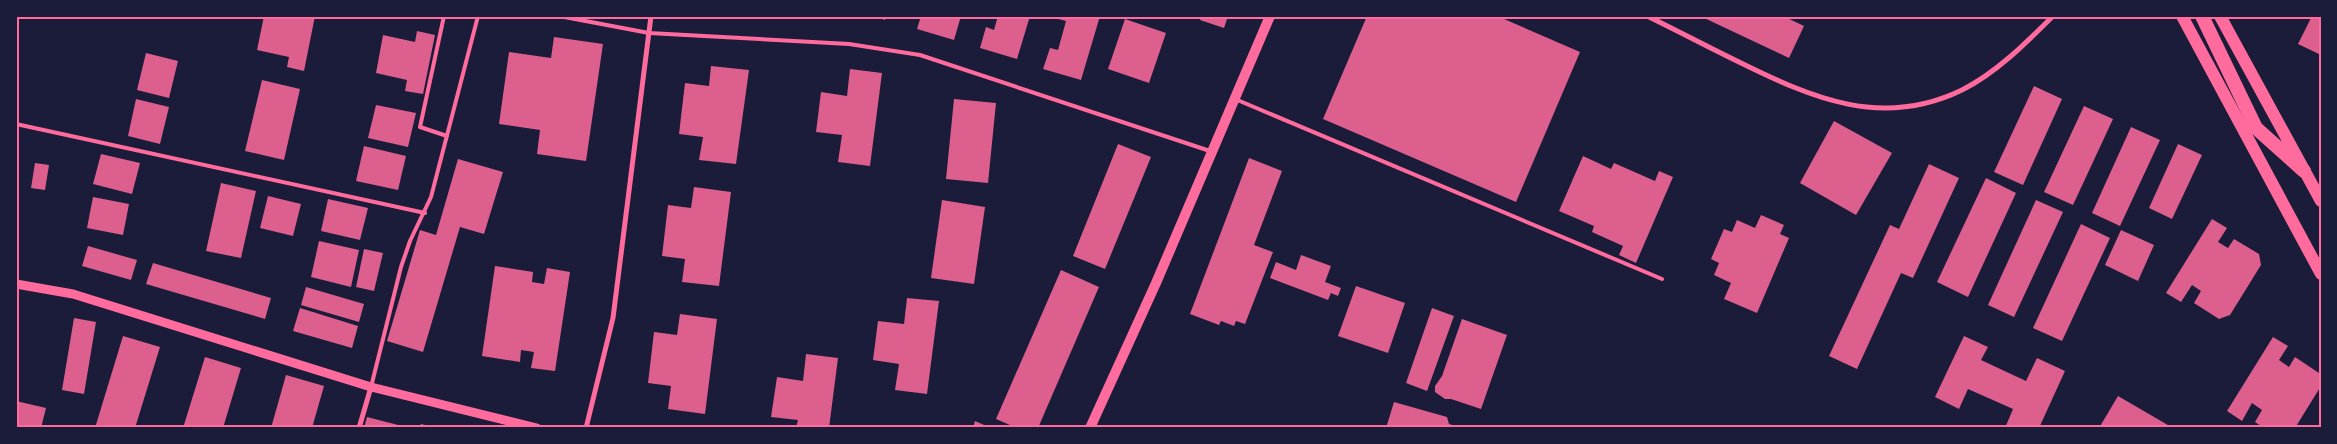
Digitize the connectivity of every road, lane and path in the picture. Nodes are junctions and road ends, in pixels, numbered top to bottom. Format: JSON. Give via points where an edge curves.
{"nodes":[{"id":1,"x":444,"y":16,"type":"edge"},
{"id":2,"x":478,"y":16,"type":"edge"},
{"id":3,"x":559,"y":16,"type":"edge"},
{"id":4,"x":651,"y":16,"type":"edge"},
{"id":5,"x":1270,"y":16,"type":"edge"},
{"id":6,"x":1647,"y":16,"type":"edge"},
{"id":7,"x":2053,"y":16,"type":"edge"},
{"id":8,"x":2182,"y":16,"type":"edge"},
{"id":9,"x":2202,"y":16,"type":"edge"},
{"id":10,"x":2220,"y":16,"type":"edge"},
{"id":11,"x":649,"y":33,"type":"junction"},
{"id":12,"x":1235,"y":99,"type":"junction"},
{"id":13,"x":16,"y":124,"type":"edge"},
{"id":14,"x":447,"y":136,"type":"junction"},
{"id":15,"x":1212,"y":152,"type":"junction"},
{"id":16,"x":2304,"y":170,"type":"junction"},
{"id":17,"x":2321,"y":200,"type":"edge"},
{"id":18,"x":425,"y":212,"type":"junction"},
{"id":19,"x":2321,"y":274,"type":"edge"},
{"id":20,"x":1662,"y":279,"type":"dead end"},
{"id":21,"x":16,"y":284,"type":"edge"},
{"id":22,"x":371,"y":387,"type":"junction"},
{"id":23,"x":359,"y":428,"type":"edge"},
{"id":24,"x":537,"y":428,"type":"edge"},
{"id":25,"x":586,"y":428,"type":"edge"},
{"id":26,"x":1090,"y":428,"type":"edge"}],
"edges":[{"from":1,"to":14,"type":"lane","via":[[420,127]]},
{"from":2,"to":14,"type":"lane"},
{"from":3,"to":11,"type":"lane"},
{"from":4,"to":11,"type":"street"},
{"from":5,"to":12,"type":"main road"},
{"from":6,"to":7,"type":"street","via":[[1806,94],[1840,104],[1876,109],[1937,101],[1964,89],[1996,67]]},
{"from":8,"to":19,"type":"main road"},
{"from":9,"to":16,"type":"highway","via":[[2256,128]]},
{"from":10,"to":16,"type":"main road"},
{"from":11,"to":15,"type":"lane","via":[[849,44],[920,55]]},
{"from":11,"to":25,"type":"street","via":[[613,318]]},
{"from":12,"to":15,"type":"main road"},
{"from":12,"to":20,"type":"lane"},
{"from":13,"to":18,"type":"lane"},
{"from":14,"to":18,"type":"lane","via":[[432,197]]},
{"from":15,"to":26,"type":"main road"},
{"from":16,"to":17,"type":"main road"},
{"from":18,"to":22,"type":"lane","via":[[401,267]]},
{"from":21,"to":22,"type":"street","via":[[73,294]]},
{"from":22,"to":23,"type":"street"},
{"from":22,"to":24,"type":"street"}]}
